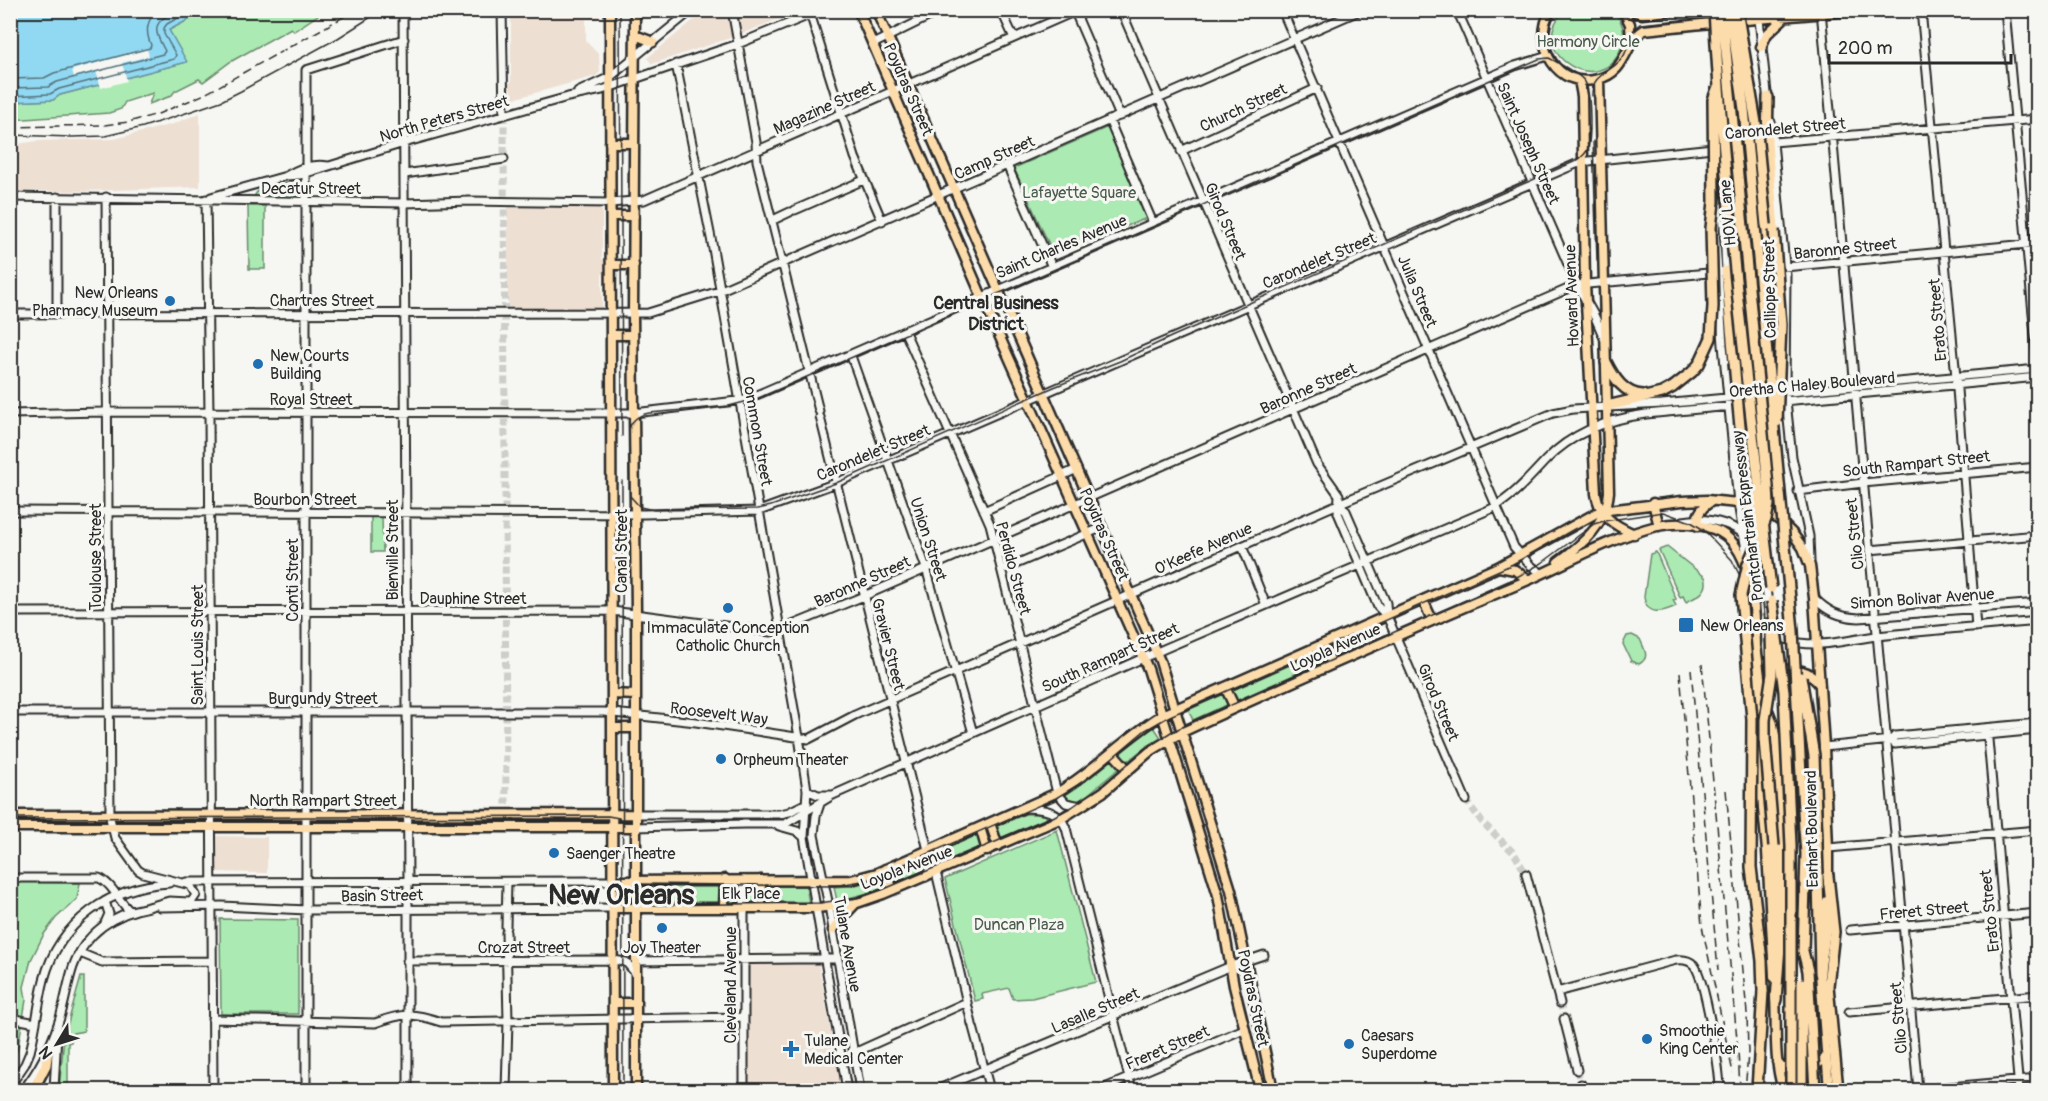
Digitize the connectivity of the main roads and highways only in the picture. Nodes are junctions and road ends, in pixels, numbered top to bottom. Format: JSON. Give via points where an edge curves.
{"nodes":[{"id":1,"x":610,"y":10,"type":"edge"},
{"id":2,"x":635,"y":10,"type":"edge"},
{"id":3,"x":858,"y":10,"type":"edge"},
{"id":4,"x":876,"y":10,"type":"edge"},
{"id":5,"x":1551,"y":10,"type":"edge"},
{"id":6,"x":1625,"y":10,"type":"edge"},
{"id":7,"x":1677,"y":10,"type":"edge"},
{"id":8,"x":1714,"y":10,"type":"edge"},
{"id":9,"x":1722,"y":10,"type":"edge"},
{"id":10,"x":1730,"y":10,"type":"edge"},
{"id":11,"x":1737,"y":10,"type":"edge"},
{"id":12,"x":1862,"y":10,"type":"edge"},
{"id":13,"x":1821,"y":13,"type":"edge"},
{"id":14,"x":1758,"y":15,"type":"edge"},
{"id":15,"x":1784,"y":18,"type":"junction"},
{"id":16,"x":635,"y":35,"type":"junction"},
{"id":17,"x":653,"y":42,"type":"road end"},
{"id":18,"x":1631,"y":45,"type":"junction"},
{"id":19,"x":1761,"y":47,"type":"road end"},
{"id":20,"x":1599,"y":79,"type":"junction"},
{"id":21,"x":1579,"y":80,"type":"junction"},
{"id":22,"x":1718,"y":84,"type":"junction"},
{"id":23,"x":1768,"y":97,"type":"road end"},
{"id":24,"x":933,"y":142,"type":"junction"},
{"id":25,"x":610,"y":143,"type":"junction"},
{"id":26,"x":634,"y":143,"type":"junction"},
{"id":27,"x":918,"y":148,"type":"junction"},
{"id":28,"x":610,"y":216,"type":"junction"},
{"id":29,"x":634,"y":216,"type":"junction"},
{"id":30,"x":611,"y":265,"type":"junction"},
{"id":31,"x":634,"y":265,"type":"junction"},
{"id":32,"x":1722,"y":272,"type":"road end"},
{"id":33,"x":611,"y":335,"type":"junction"},
{"id":34,"x":633,"y":335,"type":"junction"},
{"id":35,"x":1785,"y":341,"type":"road end"},
{"id":36,"x":1022,"y":342,"type":"junction"},
{"id":37,"x":1005,"y":349,"type":"junction"},
{"id":38,"x":1606,"y":362,"type":"junction"},
{"id":39,"x":1649,"y":395,"type":"junction"},
{"id":40,"x":1607,"y":406,"type":"junction"},
{"id":41,"x":1776,"y":455,"type":"junction"},
{"id":42,"x":1609,"y":472,"type":"junction"},
{"id":43,"x":1594,"y":473,"type":"junction"},
{"id":44,"x":1712,"y":501,"type":"junction"},
{"id":45,"x":1653,"y":503,"type":"junction"},
{"id":46,"x":1604,"y":512,"type":"junction"},
{"id":47,"x":1697,"y":523,"type":"junction"},
{"id":48,"x":1659,"y":526,"type":"junction"},
{"id":49,"x":1634,"y":534,"type":"junction"},
{"id":50,"x":1810,"y":566,"type":"joint"},
{"id":51,"x":1498,"y":567,"type":"junction"},
{"id":52,"x":1545,"y":572,"type":"junction"},
{"id":53,"x":1528,"y":580,"type":"junction"},
{"id":54,"x":1771,"y":588,"type":"junction"},
{"id":55,"x":1423,"y":600,"type":"junction"},
{"id":56,"x":1772,"y":601,"type":"junction"},
{"id":57,"x":1432,"y":620,"type":"junction"},
{"id":58,"x":1793,"y":631,"type":"junction"},
{"id":59,"x":1323,"y":645,"type":"junction"},
{"id":60,"x":1756,"y":649,"type":"junction"},
{"id":61,"x":1332,"y":664,"type":"junction"},
{"id":62,"x":1819,"y":684,"type":"junction"},
{"id":63,"x":1226,"y":687,"type":"junction"},
{"id":64,"x":1761,"y":687,"type":"junction"},
{"id":65,"x":612,"y":694,"type":"junction"},
{"id":66,"x":636,"y":695,"type":"junction"},
{"id":67,"x":1235,"y":708,"type":"junction"},
{"id":68,"x":1174,"y":709,"type":"junction"},
{"id":69,"x":1162,"y":715,"type":"junction"},
{"id":70,"x":612,"y":728,"type":"junction"},
{"id":71,"x":636,"y":728,"type":"junction"},
{"id":72,"x":1182,"y":732,"type":"junction"},
{"id":73,"x":1169,"y":738,"type":"junction"},
{"id":74,"x":1112,"y":752,"type":"junction"},
{"id":75,"x":1128,"y":770,"type":"junction"},
{"id":76,"x":612,"y":814,"type":"junction"},
{"id":77,"x":635,"y":814,"type":"junction"},
{"id":78,"x":10,"y":815,"type":"edge"},
{"id":79,"x":1208,"y":817,"type":"junction"},
{"id":80,"x":1195,"y":821,"type":"junction"},
{"id":81,"x":990,"y":823,"type":"junction"},
{"id":82,"x":635,"y":827,"type":"junction"},
{"id":83,"x":980,"y":827,"type":"junction"},
{"id":84,"x":11,"y":828,"type":"edge"},
{"id":85,"x":612,"y":828,"type":"junction"},
{"id":86,"x":1214,"y":835,"type":"junction"},
{"id":87,"x":1201,"y":839,"type":"junction"},
{"id":88,"x":998,"y":846,"type":"junction"},
{"id":89,"x":987,"y":851,"type":"junction"},
{"id":90,"x":885,"y":869,"type":"junction"},
{"id":91,"x":1823,"y":875,"type":"junction"},
{"id":92,"x":725,"y":879,"type":"junction"},
{"id":93,"x":634,"y":880,"type":"junction"},
{"id":94,"x":761,"y":880,"type":"junction"},
{"id":95,"x":812,"y":880,"type":"joint"},
{"id":96,"x":613,"y":881,"type":"junction"},
{"id":97,"x":893,"y":890,"type":"junction"},
{"id":98,"x":857,"y":903,"type":"junction"},
{"id":99,"x":613,"y":908,"type":"junction"},
{"id":100,"x":635,"y":908,"type":"junction"},
{"id":101,"x":724,"y":908,"type":"junction"},
{"id":102,"x":761,"y":908,"type":"junction"},
{"id":103,"x":817,"y":908,"type":"joint"},
{"id":104,"x":833,"y":930,"type":"road end"},
{"id":105,"x":1803,"y":951,"type":"junction"},
{"id":106,"x":1820,"y":973,"type":"joint"},
{"id":107,"x":1792,"y":993,"type":"junction"},
{"id":108,"x":1776,"y":1000,"type":"junction"},
{"id":109,"x":613,"y":1003,"type":"junction"},
{"id":110,"x":635,"y":1003,"type":"junction"},
{"id":111,"x":48,"y":1050,"type":"road end"},
{"id":112,"x":1826,"y":1057,"type":"junction"},
{"id":113,"x":1776,"y":1059,"type":"junction"},
{"id":114,"x":1758,"y":1088,"type":"edge"},
{"id":115,"x":33,"y":1090,"type":"edge"},
{"id":116,"x":613,"y":1090,"type":"edge"},
{"id":117,"x":636,"y":1090,"type":"edge"},
{"id":118,"x":1260,"y":1090,"type":"edge"},
{"id":119,"x":1273,"y":1090,"type":"edge"},
{"id":120,"x":1783,"y":1090,"type":"edge"},
{"id":121,"x":1791,"y":1090,"type":"edge"},
{"id":122,"x":1802,"y":1090,"type":"edge"},
{"id":123,"x":1815,"y":1090,"type":"edge"},
{"id":124,"x":1829,"y":1090,"type":"edge"},
{"id":125,"x":1838,"y":1090,"type":"edge"}],
"edges":[{"from":1,"to":25,"type":"main road","name":"Canal Street"},
{"from":2,"to":16,"type":"main road","name":"Canal Street"},
{"from":3,"to":27,"type":"main road","name":"Poydras Street"},
{"from":4,"to":24,"type":"main road","name":"Poydras Street"},
{"from":5,"to":21,"type":"main road","via":[[1543,32],[1548,56],[1561,71]]},
{"from":6,"to":7,"type":"main road","via":[[1642,14]]},
{"from":6,"to":18,"type":"main road"},
{"from":8,"to":22,"type":"highway","name":"Pontchartrain Expressway","bridge":true},
{"from":9,"to":114,"type":"highway","name":"HOV Lane","bridge":true,"via":[[1769,505],[1741,595],[1752,719],[1751,867],[1762,961]]},
{"from":10,"to":41,"type":"highway","name":"Pontchartrain Expressway","bridge":true,"via":[[1744,109]]},
{"from":11,"to":35,"type":"highway","bridge":true,"via":[[1756,123],[1770,268]]},
{"from":12,"to":13,"type":"main road"},
{"from":13,"to":15,"type":"main road"},
{"from":14,"to":15,"type":"main road"},
{"from":14,"to":18,"type":"main road","via":[[1644,30]]},
{"from":15,"to":19,"type":"main road","via":[[1767,34]]},
{"from":16,"to":17,"type":"main road"},
{"from":16,"to":26,"type":"main road","name":"Canal Street"},
{"from":18,"to":20,"type":"main road","via":[[1614,72]]},
{"from":20,"to":21,"type":"main road"},
{"from":20,"to":38,"type":"main road","name":"Howard Avenue"},
{"from":21,"to":43,"type":"main road","name":"Howard Avenue","via":[[1583,161],[1581,285],[1587,303]]},
{"from":22,"to":39,"type":"highway","bridge":true,"via":[[1713,100],[1711,338],[1692,372],[1662,393]]},
{"from":22,"to":54,"type":"highway","name":"Pontchartrain Expressway","bridge":true},
{"from":23,"to":41,"type":"highway","bridge":true,"via":[[1781,325]]},
{"from":24,"to":27,"type":"main road"},
{"from":24,"to":36,"type":"main road","name":"Poydras Street"},
{"from":25,"to":26,"type":"main road"},
{"from":25,"to":28,"type":"main road","name":"Canal Street"},
{"from":26,"to":29,"type":"main road","name":"Canal Street"},
{"from":27,"to":37,"type":"main road","name":"Poydras Street"},
{"from":28,"to":29,"type":"main road"},
{"from":28,"to":30,"type":"main road","name":"Canal Street"},
{"from":29,"to":31,"type":"main road","name":"Canal Street"},
{"from":30,"to":31,"type":"main road"},
{"from":30,"to":33,"type":"main road","name":"Canal Street"},
{"from":31,"to":34,"type":"main road","name":"Canal Street"},
{"from":32,"to":54,"type":"highway","bridge":true,"via":[[1745,461]]},
{"from":33,"to":34,"type":"main road"},
{"from":33,"to":65,"type":"main road","name":"Canal Street"},
{"from":34,"to":66,"type":"main road","name":"Canal Street"},
{"from":36,"to":37,"type":"main road"},
{"from":36,"to":68,"type":"main road","name":"Poydras Street","via":[[1157,652]]},
{"from":37,"to":69,"type":"main road","name":"Poydras Street","via":[[1144,658]]},
{"from":38,"to":39,"type":"highway","via":[[1612,375],[1628,391]]},
{"from":38,"to":40,"type":"main road","name":"Howard Avenue"},
{"from":39,"to":40,"type":"highway"},
{"from":40,"to":42,"type":"main road","name":"Howard Avenue"},
{"from":41,"to":58,"type":"highway","name":"Pontchartrain Expressway","bridge":true},
{"from":42,"to":43,"type":"main road"},
{"from":42,"to":46,"type":"main road","name":"Howard Avenue"},
{"from":43,"to":46,"type":"main road","name":"Howard Avenue","via":[[1596,494]]},
{"from":44,"to":45,"type":"main road","name":"Loyola Avenue"},
{"from":44,"to":47,"type":"main road","via":[[1705,505]]},
{"from":44,"to":50,"type":"main road","name":"Loyola Avenue","via":[[1738,503],[1770,513],[1798,541]]},
{"from":45,"to":46,"type":"main road","name":"Loyola Avenue"},
{"from":45,"to":48,"type":"main road"},
{"from":46,"to":49,"type":"main road","via":[[1613,524]]},
{"from":46,"to":51,"type":"main road","name":"Loyola Avenue"},
{"from":46,"to":52,"type":"main road","via":[[1583,543]]},
{"from":47,"to":48,"type":"main road","name":"Loyola Avenue"},
{"from":47,"to":60,"type":"main road","name":"Loyola Avenue","via":[[1730,540],[1750,576]]},
{"from":48,"to":49,"type":"main road","name":"Loyola Avenue"},
{"from":49,"to":52,"type":"main road","name":"Loyola Avenue"},
{"from":50,"to":62,"type":"main road","name":"Earhart Boulevard"},
{"from":51,"to":53,"type":"main road","via":[[1515,570]]},
{"from":51,"to":55,"type":"main road","name":"Loyola Avenue"},
{"from":52,"to":53,"type":"main road","name":"Loyola Avenue"},
{"from":53,"to":57,"type":"main road","name":"Loyola Avenue"},
{"from":54,"to":56,"type":"highway","name":"Pontchartrain Expressway","bridge":true},
{"from":55,"to":57,"type":"main road"},
{"from":55,"to":59,"type":"main road","name":"Loyola Avenue"},
{"from":56,"to":107,"type":"highway","name":"Pontchartrain Expressway","bridge":true,"via":[[1784,691],[1788,768]]},
{"from":56,"to":108,"type":"highway","bridge":true,"via":[[1772,674],[1765,739],[1780,946]]},
{"from":57,"to":61,"type":"main road","name":"Loyola Avenue"},
{"from":58,"to":91,"type":"highway","bridge":true,"via":[[1814,756]]},
{"from":58,"to":105,"type":"highway","name":"Pontchartrain Expressway","bridge":true,"via":[[1806,854]]},
{"from":59,"to":61,"type":"main road"},
{"from":59,"to":63,"type":"main road","name":"Loyola Avenue"},
{"from":60,"to":64,"type":"highway"},
{"from":60,"to":108,"type":"main road","via":[[1758,755]]},
{"from":61,"to":67,"type":"main road","name":"Loyola Avenue"},
{"from":62,"to":64,"type":"highway","via":[[1804,671],[1775,670],[1766,674]]},
{"from":62,"to":91,"type":"main road","name":"Earhart Boulevard","via":[[1828,848]]},
{"from":63,"to":67,"type":"main road"},
{"from":63,"to":68,"type":"main road","name":"Loyola Avenue"},
{"from":64,"to":107,"type":"highway","bridge":true,"via":[[1777,748]]},
{"from":65,"to":66,"type":"main road"},
{"from":65,"to":70,"type":"main road","name":"Canal Street"},
{"from":66,"to":71,"type":"main road","name":"Canal Street"},
{"from":67,"to":72,"type":"main road","name":"Loyola Avenue"},
{"from":68,"to":69,"type":"main road","name":"Loyola Avenue"},
{"from":68,"to":72,"type":"main road","name":"Poydras Street"},
{"from":69,"to":73,"type":"main road","name":"Poydras Street"},
{"from":69,"to":74,"type":"main road","name":"Loyola Avenue"},
{"from":70,"to":71,"type":"main road"},
{"from":70,"to":76,"type":"main road","name":"Canal Street"},
{"from":71,"to":77,"type":"main road","name":"Canal Street"},
{"from":72,"to":73,"type":"main road","name":"Loyola Avenue"},
{"from":72,"to":79,"type":"main road","name":"Poydras Street"},
{"from":73,"to":75,"type":"main road","name":"Loyola Avenue"},
{"from":73,"to":80,"type":"main road","name":"Poydras Street"},
{"from":74,"to":75,"type":"main road"},
{"from":74,"to":81,"type":"main road","name":"Loyola Avenue","via":[[1057,792]]},
{"from":75,"to":88,"type":"main road","name":"Loyola Avenue","via":[[1082,807]]},
{"from":76,"to":77,"type":"main road","name":"North Rampart Street"},
{"from":76,"to":78,"type":"main road","name":"North Rampart Street"},
{"from":76,"to":85,"type":"main road","name":"Canal Street"},
{"from":77,"to":82,"type":"main road","name":"Canal Street"},
{"from":79,"to":80,"type":"main road"},
{"from":79,"to":86,"type":"main road","name":"Poydras Street"},
{"from":80,"to":87,"type":"main road","name":"Poydras Street"},
{"from":81,"to":83,"type":"main road","name":"Loyola Avenue"},
{"from":81,"to":88,"type":"main road"},
{"from":82,"to":85,"type":"main road","name":"South Rampart Street"},
{"from":82,"to":93,"type":"main road","name":"Canal Street"},
{"from":83,"to":89,"type":"main road"},
{"from":83,"to":90,"type":"main road","name":"Loyola Avenue"},
{"from":84,"to":85,"type":"main road","name":"North Rampart Street"},
{"from":85,"to":96,"type":"main road","name":"Canal Street"},
{"from":86,"to":87,"type":"main road"},
{"from":86,"to":119,"type":"main road","name":"Poydras Street","via":[[1231,890]]},
{"from":87,"to":118,"type":"main road","name":"Poydras Street","via":[[1218,895]]},
{"from":88,"to":89,"type":"main road","name":"Loyola Avenue"},
{"from":89,"to":97,"type":"main road","name":"Loyola Avenue"},
{"from":90,"to":95,"type":"main road","name":"Loyola Avenue","via":[[851,880]]},
{"from":90,"to":97,"type":"main road"},
{"from":91,"to":106,"type":"highway"},
{"from":91,"to":125,"type":"highway","via":[[1834,914],[1828,986]]},
{"from":92,"to":93,"type":"main road","name":"Elk Place"},
{"from":92,"to":94,"type":"main road","name":"Elk Place"},
{"from":92,"to":101,"type":"main road"},
{"from":93,"to":96,"type":"main road","name":"Basin Street"},
{"from":93,"to":100,"type":"main road","name":"Canal Street"},
{"from":94,"to":95,"type":"main road","name":"Elk Place"},
{"from":94,"to":102,"type":"main road"},
{"from":96,"to":99,"type":"main road","name":"Canal Street"},
{"from":97,"to":98,"type":"main road","name":"Loyola Avenue"},
{"from":98,"to":103,"type":"main road","name":"Loyola Avenue"},
{"from":98,"to":104,"type":"main road"},
{"from":99,"to":100,"type":"main road","name":"Elk Place"},
{"from":99,"to":109,"type":"main road","name":"Canal Street"},
{"from":100,"to":101,"type":"main road","name":"Elk Place"},
{"from":100,"to":110,"type":"main road","name":"Canal Street"},
{"from":101,"to":102,"type":"main road","name":"Elk Place"},
{"from":102,"to":103,"type":"main road","name":"Elk Place"},
{"from":105,"to":122,"type":"highway","name":"Pontchartrain Expressway","bridge":true},
{"from":105,"to":123,"type":"highway","bridge":true,"via":[[1808,971]]},
{"from":106,"to":112,"type":"main road"},
{"from":107,"to":121,"type":"highway","name":"Pontchartrain Expressway","bridge":true},
{"from":108,"to":113,"type":"main road"},
{"from":109,"to":110,"type":"main road"},
{"from":109,"to":116,"type":"main road","name":"Canal Street"},
{"from":110,"to":117,"type":"main road","name":"Canal Street"},
{"from":111,"to":115,"type":"highway","via":[[46,1065]]},
{"from":112,"to":113,"type":"main road","via":[[1808,1071],[1794,1073],[1783,1069]]},
{"from":112,"to":124,"type":"main road"},
{"from":113,"to":120,"type":"main road"}]}
